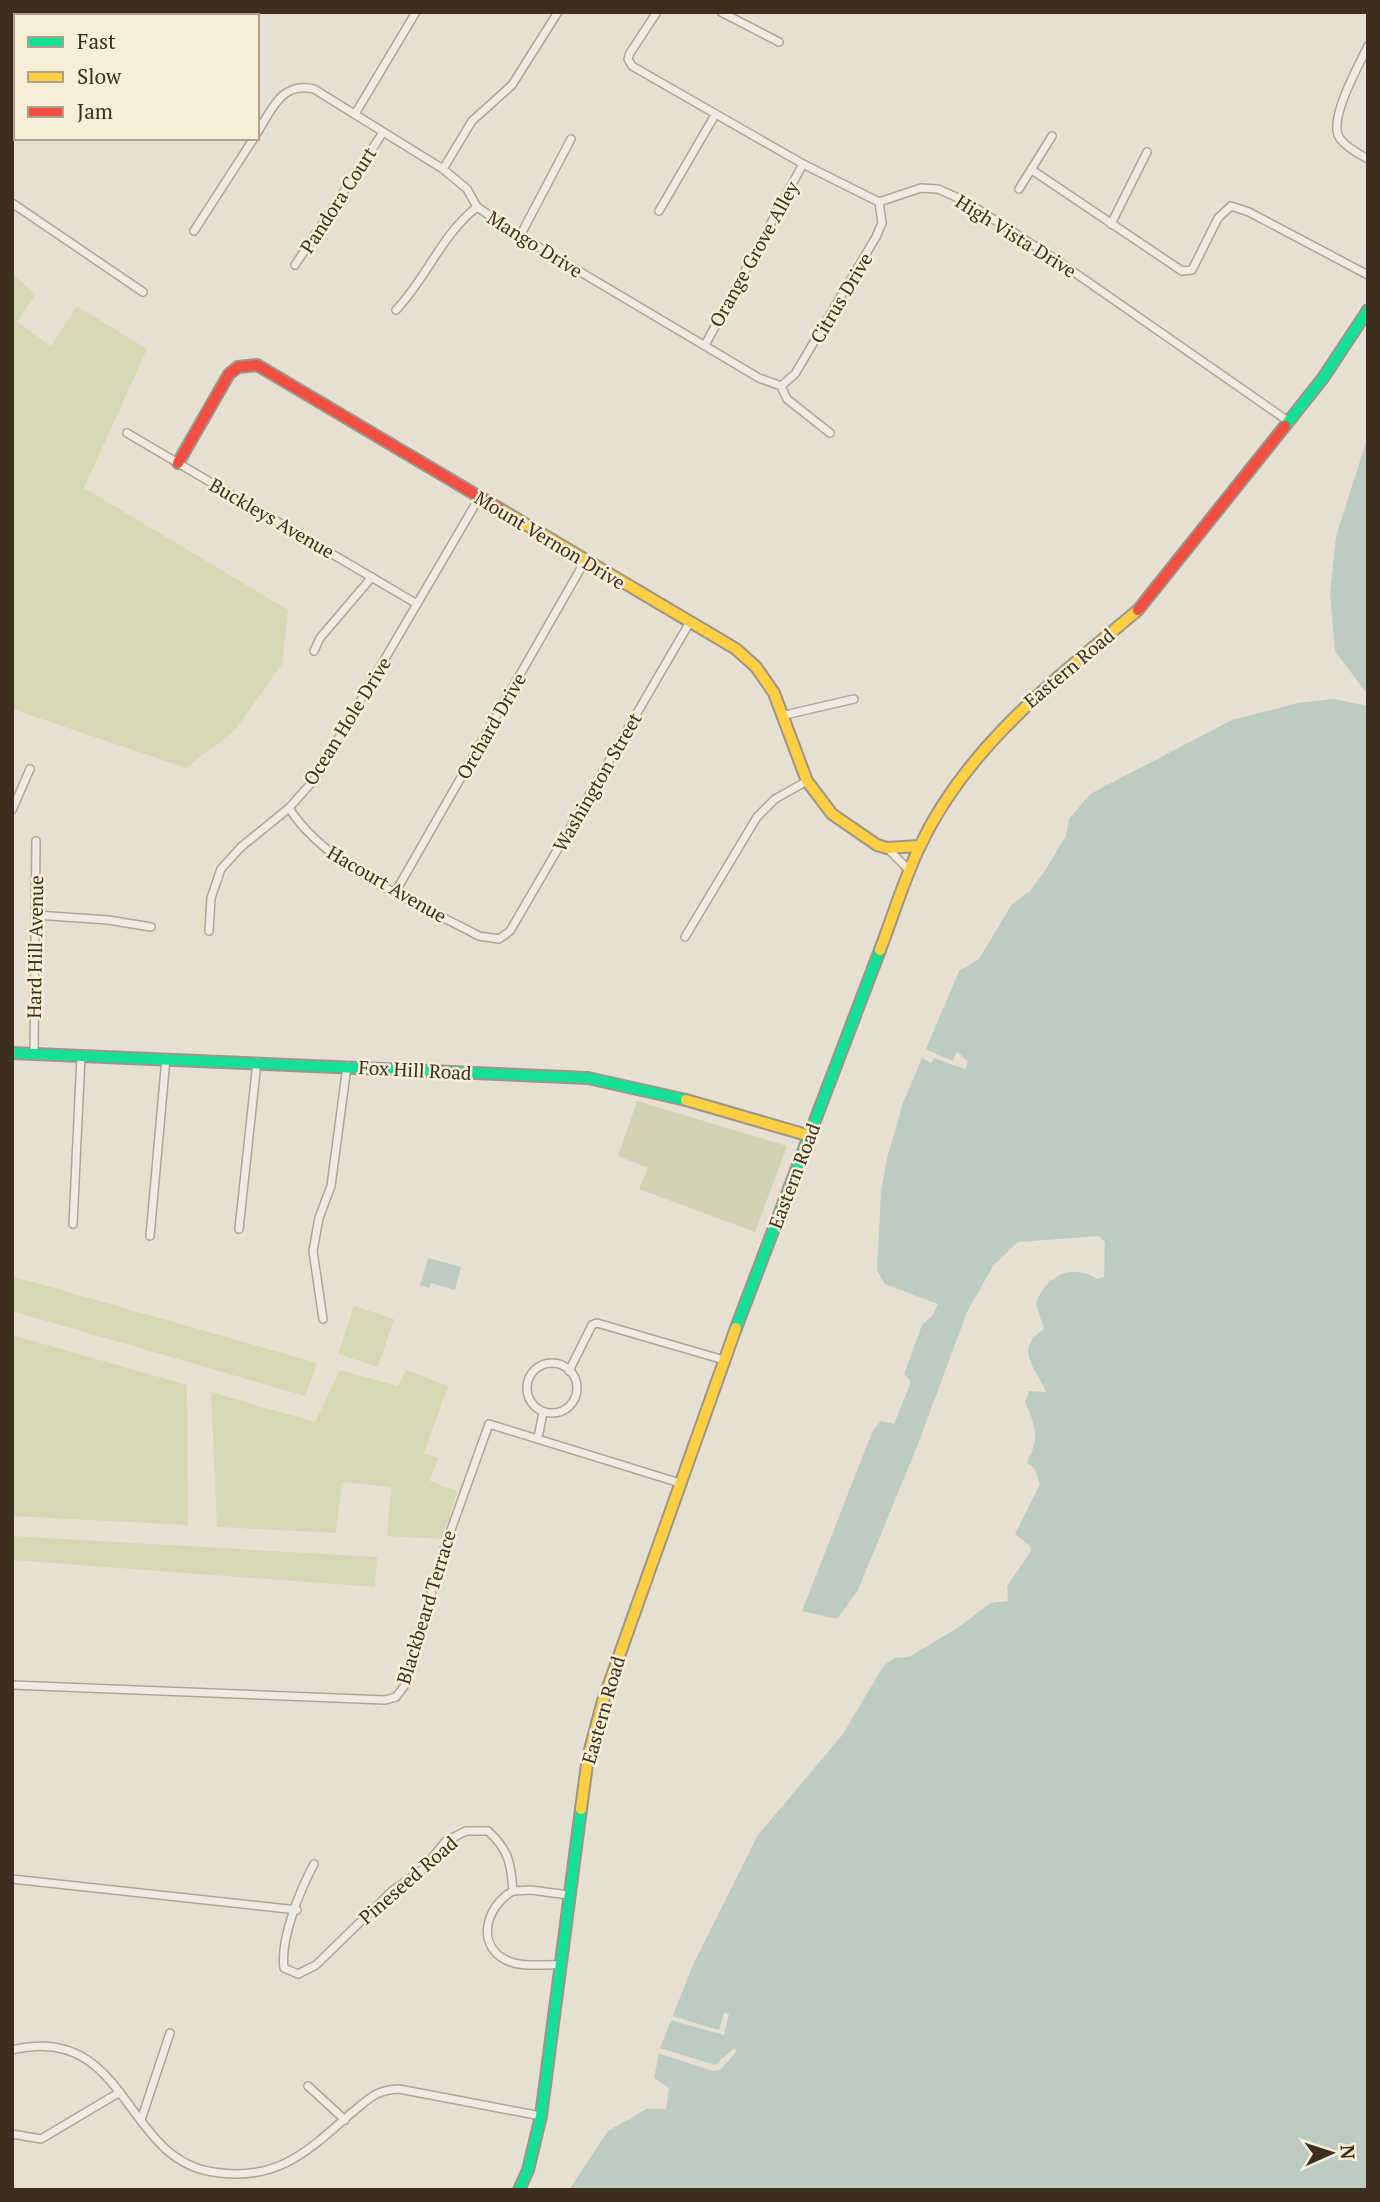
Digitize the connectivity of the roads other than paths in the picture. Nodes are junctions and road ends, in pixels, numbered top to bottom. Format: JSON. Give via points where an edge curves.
{"nodes":[{"id":1,"x":416,"y":12,"type":"edge"},
{"id":2,"x":558,"y":12,"type":"edge"},
{"id":3,"x":657,"y":12,"type":"edge"},
{"id":4,"x":721,"y":12,"type":"edge"},
{"id":5,"x":779,"y":42,"type":"dead end"},
{"id":6,"x":1368,"y":46,"type":"edge"},
{"id":7,"x":355,"y":114,"type":"junction"},
{"id":8,"x":715,"y":115,"type":"junction"},
{"id":9,"x":259,"y":130,"type":"edge"},
{"id":10,"x":382,"y":134,"type":"junction"},
{"id":11,"x":1052,"y":136,"type":"dead end"},
{"id":12,"x":571,"y":139,"type":"dead end"},
{"id":13,"x":252,"y":140,"type":"edge"},
{"id":14,"x":1147,"y":152,"type":"dead end"},
{"id":15,"x":1368,"y":159,"type":"edge"},
{"id":16,"x":803,"y":164,"type":"junction"},
{"id":17,"x":443,"y":169,"type":"junction"},
{"id":18,"x":1032,"y":170,"type":"junction"},
{"id":19,"x":1019,"y":189,"type":"dead end"},
{"id":20,"x":879,"y":202,"type":"junction"},
{"id":21,"x":12,"y":203,"type":"edge"},
{"id":22,"x":477,"y":208,"type":"junction"},
{"id":23,"x":659,"y":211,"type":"dead end"},
{"id":24,"x":1111,"y":224,"type":"junction"},
{"id":25,"x":194,"y":231,"type":"dead end"},
{"id":26,"x":520,"y":236,"type":"junction"},
{"id":27,"x":295,"y":265,"type":"dead end"},
{"id":28,"x":1368,"y":275,"type":"edge"},
{"id":29,"x":143,"y":292,"type":"dead end"},
{"id":30,"x":396,"y":310,"type":"dead end"},
{"id":31,"x":1368,"y":310,"type":"edge"},
{"id":32,"x":705,"y":345,"type":"junction"},
{"id":33,"x":781,"y":386,"type":"junction"},
{"id":34,"x":1288,"y":421,"type":"junction"},
{"id":35,"x":127,"y":433,"type":"dead end"},
{"id":36,"x":830,"y":433,"type":"dead end"},
{"id":37,"x":178,"y":463,"type":"junction"},
{"id":38,"x":479,"y":498,"type":"junction"},
{"id":39,"x":585,"y":561,"type":"junction"},
{"id":40,"x":372,"y":577,"type":"junction"},
{"id":41,"x":417,"y":604,"type":"junction"},
{"id":42,"x":690,"y":622,"type":"junction"},
{"id":43,"x":314,"y":651,"type":"dead end"},
{"id":44,"x":854,"y":699,"type":"dead end"},
{"id":45,"x":785,"y":715,"type":"junction"},
{"id":46,"x":30,"y":769,"type":"dead end"},
{"id":47,"x":807,"y":781,"type":"junction"},
{"id":48,"x":289,"y":808,"type":"junction"},
{"id":49,"x":12,"y":810,"type":"edge"},
{"id":50,"x":36,"y":841,"type":"dead end"},
{"id":51,"x":919,"y":846,"type":"junction"},
{"id":52,"x":887,"y":848,"type":"junction"},
{"id":53,"x":909,"y":870,"type":"junction"},
{"id":54,"x":396,"y":891,"type":"junction"},
{"id":55,"x":36,"y":915,"type":"junction"},
{"id":56,"x":150,"y":927,"type":"dead end"},
{"id":57,"x":209,"y":931,"type":"dead end"},
{"id":58,"x":685,"y":937,"type":"dead end"},
{"id":59,"x":499,"y":939,"type":"joint"},
{"id":60,"x":12,"y":1053,"type":"edge"},
{"id":61,"x":34,"y":1053,"type":"junction"},
{"id":62,"x":81,"y":1056,"type":"junction"},
{"id":63,"x":166,"y":1058,"type":"junction"},
{"id":64,"x":257,"y":1061,"type":"junction"},
{"id":65,"x":347,"y":1066,"type":"junction"},
{"id":66,"x":810,"y":1136,"type":"junction"},
{"id":67,"x":73,"y":1224,"type":"dead end"},
{"id":68,"x":239,"y":1229,"type":"dead end"},
{"id":69,"x":150,"y":1236,"type":"dead end"},
{"id":70,"x":323,"y":1319,"type":"dead end"},
{"id":71,"x":724,"y":1360,"type":"junction"},
{"id":72,"x":569,"y":1371,"type":"junction"},
{"id":73,"x":543,"y":1412,"type":"junction"},
{"id":74,"x":538,"y":1438,"type":"junction"},
{"id":75,"x":681,"y":1484,"type":"junction"},
{"id":76,"x":12,"y":1685,"type":"edge"},
{"id":77,"x":314,"y":1864,"type":"dead end"},
{"id":78,"x":12,"y":1879,"type":"edge"},
{"id":79,"x":513,"y":1891,"type":"junction"},
{"id":80,"x":568,"y":1895,"type":"junction"},
{"id":81,"x":296,"y":1910,"type":"junction"},
{"id":82,"x":560,"y":1965,"type":"junction"},
{"id":83,"x":170,"y":2033,"type":"dead end"},
{"id":84,"x":12,"y":2050,"type":"edge"},
{"id":85,"x":308,"y":2086,"type":"dead end"},
{"id":86,"x":120,"y":2092,"type":"junction"},
{"id":87,"x":541,"y":2116,"type":"junction"},
{"id":88,"x":141,"y":2120,"type":"junction"},
{"id":89,"x":345,"y":2120,"type":"junction"},
{"id":90,"x":12,"y":2134,"type":"edge"},
{"id":91,"x":519,"y":2190,"type":"edge"}],
"edges":[{"from":1,"to":7,"type":"street"},
{"from":2,"to":17,"type":"street","via":[[512,85],[472,121]]},
{"from":3,"to":8,"type":"street","via":[[630,53],[629,63]]},
{"from":4,"to":5,"type":"street"},
{"from":6,"to":15,"type":"street","via":[[1337,126],[1342,141]]},
{"from":7,"to":9,"type":"street","name":"Mango Drive","via":[[314,89],[296,87],[282,95]]},
{"from":7,"to":10,"type":"street","name":"Mango Drive"},
{"from":8,"to":16,"type":"street"},
{"from":8,"to":23,"type":"street"},
{"from":10,"to":17,"type":"street","name":"Mango Drive"},
{"from":10,"to":27,"type":"street","name":"Pandora Court"},
{"from":11,"to":18,"type":"street"},
{"from":12,"to":26,"type":"street"},
{"from":13,"to":25,"type":"street"},
{"from":14,"to":24,"type":"street"},
{"from":16,"to":20,"type":"street"},
{"from":16,"to":32,"type":"street","name":"Orange Grove Alley"},
{"from":17,"to":22,"type":"street","name":"Mango Drive","via":[[467,189]]},
{"from":18,"to":19,"type":"street"},
{"from":18,"to":24,"type":"street"},
{"from":20,"to":33,"type":"street","name":"Citrus Drive","via":[[882,223],[871,246],[795,374]]},
{"from":20,"to":34,"type":"street","name":"High Vista Drive","via":[[921,188],[938,189],[965,201]]},
{"from":21,"to":29,"type":"street"},
{"from":22,"to":26,"type":"street","name":"Mango Drive"},
{"from":22,"to":30,"type":"street","via":[[461,219]]},
{"from":24,"to":28,"type":"street","via":[[1187,273],[1218,218],[1231,206]]},
{"from":26,"to":32,"type":"street","name":"Mango Drive"},
{"from":31,"to":34,"type":"main road","name":"Eastern Road"},
{"from":32,"to":33,"type":"street","name":"Mango Drive"},
{"from":33,"to":36,"type":"street","name":"Mango Drive","via":[[787,399]]},
{"from":34,"to":51,"type":"main road","name":"Eastern Road","via":[[1140,608],[1016,713],[982,751]]},
{"from":35,"to":37,"type":"street","name":"Buckleys Avenue"},
{"from":37,"to":38,"type":"main road","name":"Mount Vernon Drive","via":[[229,374],[238,367],[257,365]]},
{"from":37,"to":40,"type":"street","name":"Buckleys Avenue"},
{"from":38,"to":39,"type":"main road","name":"Mount Vernon Drive"},
{"from":38,"to":41,"type":"street","name":"Ocean Hole Drive"},
{"from":39,"to":42,"type":"main road","name":"Mount Vernon Drive"},
{"from":39,"to":54,"type":"street","name":"Orchard Drive"},
{"from":40,"to":41,"type":"street","name":"Buckleys Avenue"},
{"from":40,"to":43,"type":"street"},
{"from":41,"to":48,"type":"street","name":"Ocean Hole Drive","via":[[329,757]]},
{"from":42,"to":45,"type":"main road","name":"Mount Vernon Drive","via":[[736,649],[756,667]]},
{"from":42,"to":59,"type":"street","name":"Washington Street","via":[[510,931]]},
{"from":44,"to":45,"type":"street"},
{"from":45,"to":47,"type":"main road","name":"Mount Vernon Drive"},
{"from":46,"to":49,"type":"street"},
{"from":47,"to":52,"type":"main road","name":"Mount Vernon Drive","via":[[832,814]]},
{"from":47,"to":58,"type":"street","via":[[775,799],[757,817]]},
{"from":48,"to":54,"type":"street","name":"Hacourt Avenue","via":[[302,829],[322,846]]},
{"from":48,"to":57,"type":"street","name":"Ocean Hole Drive","via":[[221,869],[211,898]]},
{"from":50,"to":55,"type":"street","name":"Hard Hill Avenue"},
{"from":51,"to":52,"type":"main road"},
{"from":51,"to":53,"type":"main road","name":"Eastern Road"},
{"from":52,"to":53,"type":"street"},
{"from":53,"to":66,"type":"main road","name":"Eastern Road"},
{"from":54,"to":59,"type":"street","name":"Hacourt Avenue","via":[[479,936]]},
{"from":55,"to":56,"type":"street"},
{"from":55,"to":61,"type":"street","name":"Hard Hill Avenue"},
{"from":60,"to":61,"type":"main road","name":"Fox Hill Road"},
{"from":61,"to":62,"type":"main road","name":"Fox Hill Road"},
{"from":62,"to":63,"type":"main road","name":"Fox Hill Road"},
{"from":62,"to":67,"type":"street"},
{"from":63,"to":64,"type":"main road","name":"Fox Hill Road"},
{"from":63,"to":69,"type":"street"},
{"from":64,"to":65,"type":"main road","name":"Fox Hill Road"},
{"from":64,"to":68,"type":"street"},
{"from":65,"to":66,"type":"main road","name":"Fox Hill Road","via":[[600,1080]]},
{"from":65,"to":70,"type":"street","via":[[331,1186],[313,1251]]},
{"from":66,"to":71,"type":"main road","name":"Eastern Road"},
{"from":71,"to":72,"type":"street","via":[[597,1323]]},
{"from":71,"to":75,"type":"main road","name":"Eastern Road"},
{"from":72,"to":73,"type":"street","via":[[576,1386],[573,1402],[560,1412]]},
{"from":72,"to":73,"type":"street","via":[[547,1364],[528,1378],[530,1402]]},
{"from":73,"to":74,"type":"street"},
{"from":74,"to":75,"type":"street","name":"Blackbeard Terrace"},
{"from":74,"to":76,"type":"street","name":"Blackbeard Terrace","via":[[495,1424],[484,1430],[405,1685],[396,1697]]},
{"from":75,"to":80,"type":"main road","name":"Eastern Road","via":[[603,1700],[588,1757]]},
{"from":77,"to":81,"type":"street","name":"Pineseed Road"},
{"from":78,"to":81,"type":"street"},
{"from":79,"to":80,"type":"street"},
{"from":79,"to":81,"type":"street","name":"Pineseed Road","via":[[511,1859],[501,1843],[488,1831],[466,1831],[446,1841],[423,1869],[392,1891],[317,1965],[298,1974],[284,1968],[282,1951]]},
{"from":79,"to":82,"type":"street","via":[[501,1897],[488,1920],[487,1932],[496,1952],[518,1963]]},
{"from":80,"to":82,"type":"main road","name":"Eastern Road"},
{"from":82,"to":87,"type":"main road","name":"Eastern Road"},
{"from":83,"to":88,"type":"street"},
{"from":84,"to":86,"type":"street","via":[[63,2049],[95,2062]]},
{"from":85,"to":89,"type":"street"},
{"from":86,"to":88,"type":"street"},
{"from":86,"to":90,"type":"street","via":[[41,2138]]},
{"from":87,"to":89,"type":"street","via":[[399,2089],[379,2090]]},
{"from":87,"to":91,"type":"main road","name":"Eastern Road"},
{"from":88,"to":89,"type":"street","via":[[158,2144],[212,2172],[278,2169]]}]}
